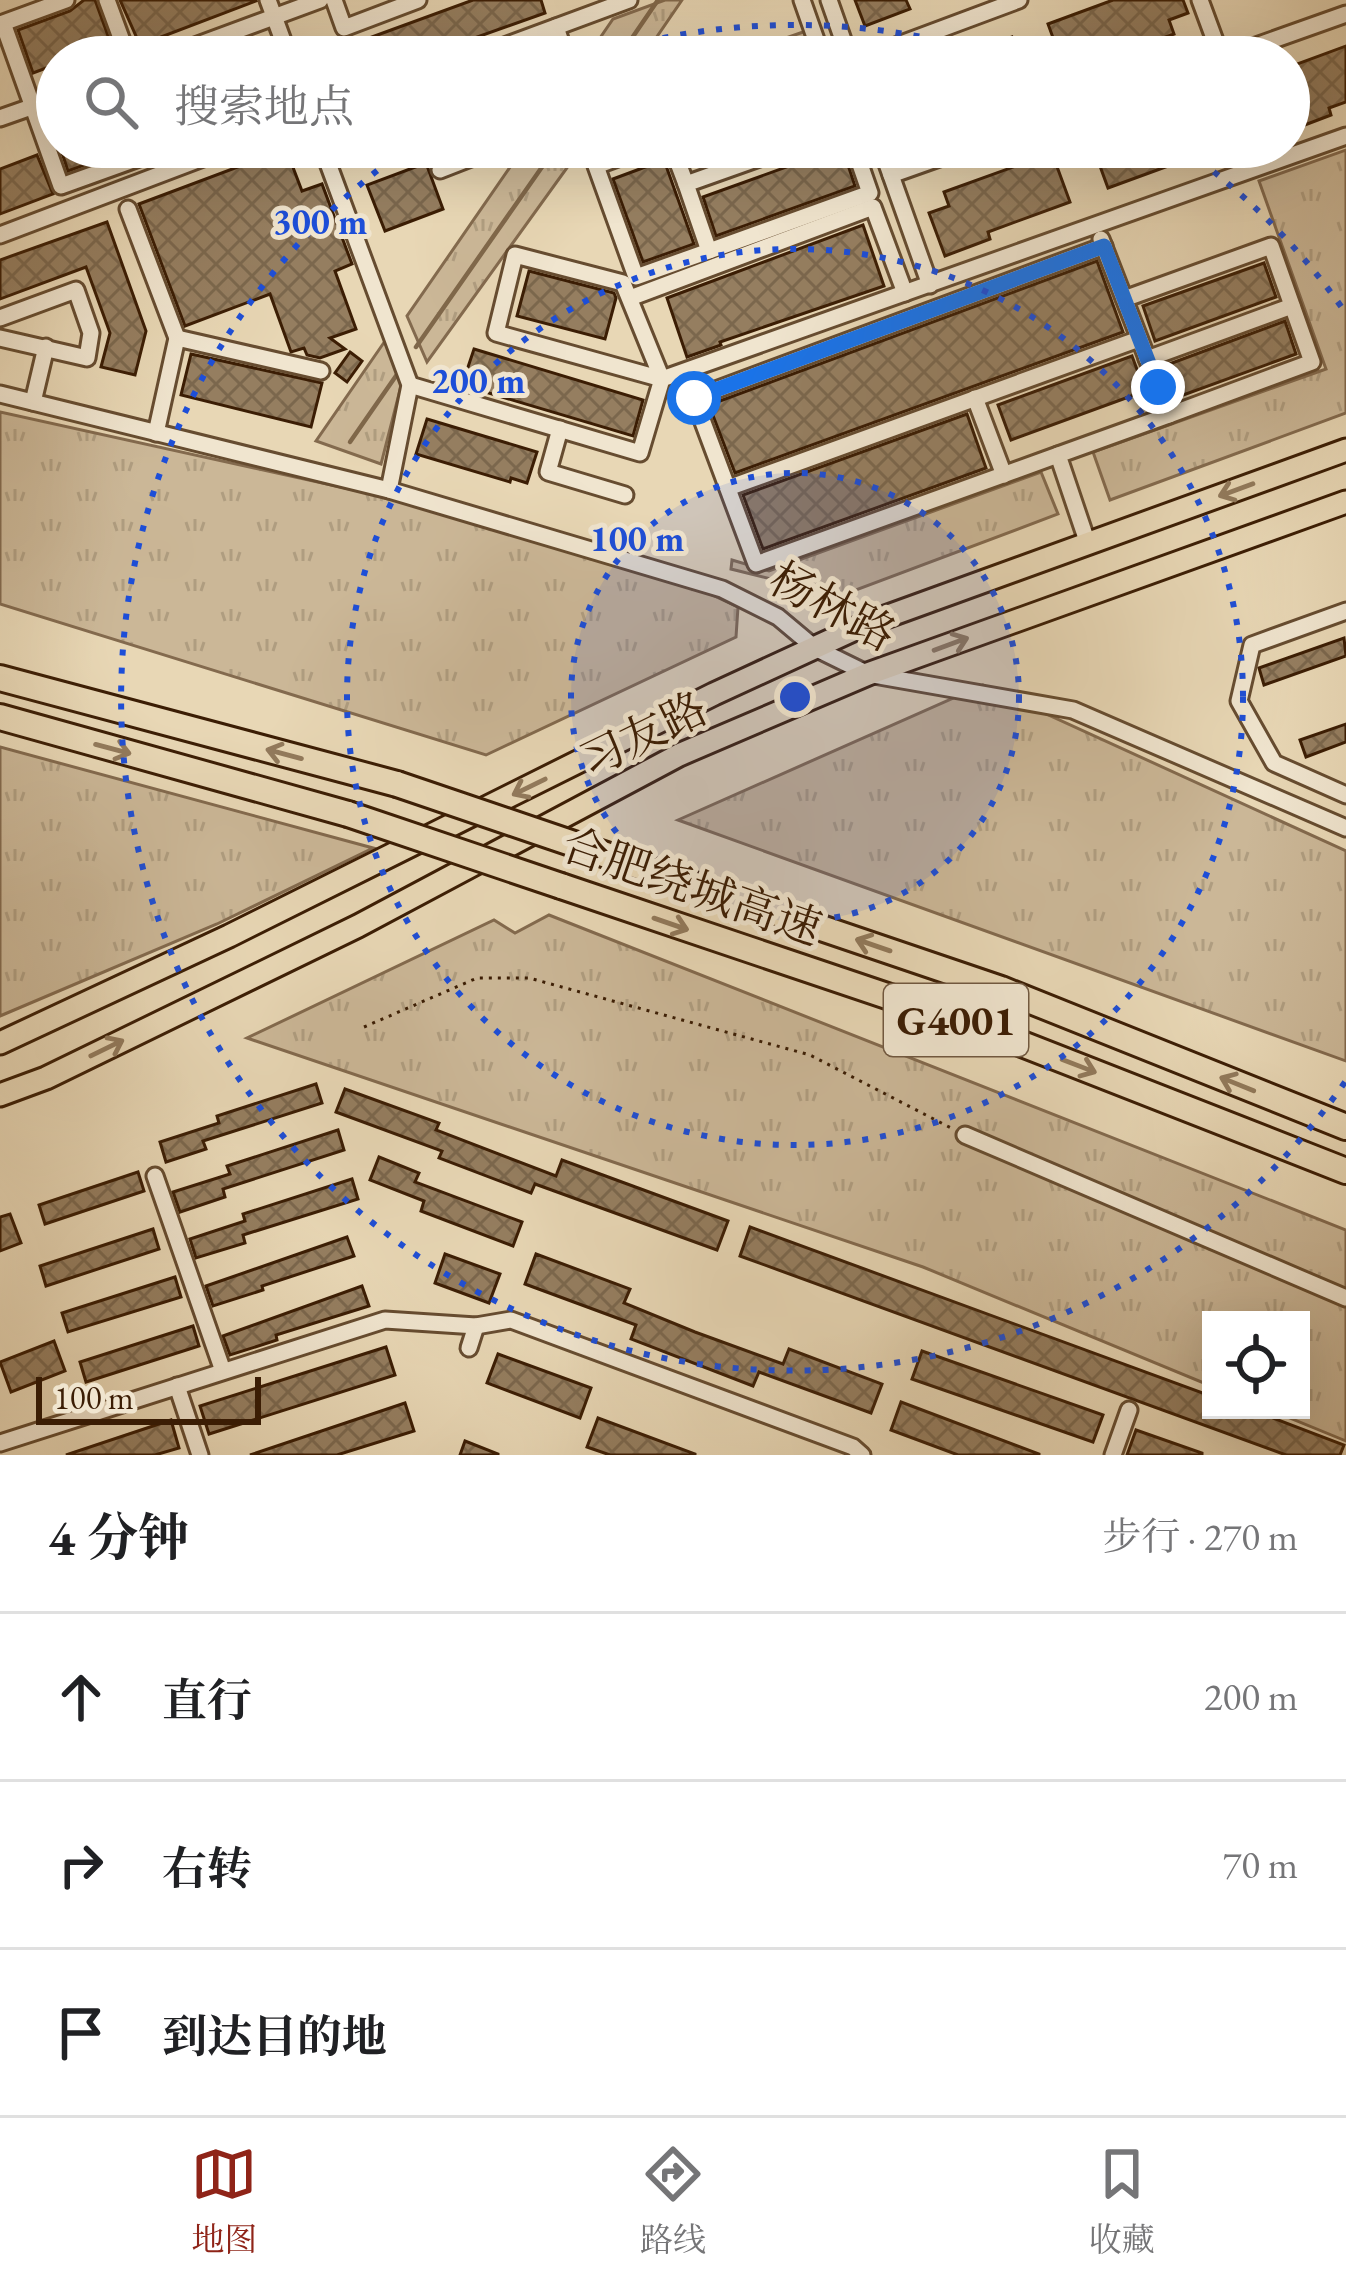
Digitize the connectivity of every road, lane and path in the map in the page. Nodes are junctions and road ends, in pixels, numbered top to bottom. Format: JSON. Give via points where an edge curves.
{"nodes":[{"id":1,"x":66,"y":0,"type":"edge"},
{"id":2,"x":107,"y":0,"type":"edge"},
{"id":3,"x":320,"y":0,"type":"edge"},
{"id":4,"x":334,"y":0,"type":"edge"},
{"id":5,"x":418,"y":0,"type":"edge"},
{"id":6,"x":628,"y":0,"type":"edge"},
{"id":7,"x":802,"y":0,"type":"edge"},
{"id":8,"x":829,"y":0,"type":"edge"},
{"id":9,"x":1019,"y":0,"type":"edge"},
{"id":10,"x":1200,"y":0,"type":"edge"},
{"id":11,"x":271,"y":8,"type":"edge"},
{"id":12,"x":1346,"y":14,"type":"edge"},
{"id":13,"x":1,"y":23,"type":"edge"},
{"id":14,"x":556,"y":27,"type":"junction"},
{"id":15,"x":120,"y":36,"type":"edge"},
{"id":16,"x":210,"y":36,"type":"edge"},
{"id":17,"x":532,"y":36,"type":"edge"},
{"id":18,"x":559,"y":36,"type":"edge"},
{"id":19,"x":815,"y":36,"type":"edge"},
{"id":20,"x":842,"y":36,"type":"edge"},
{"id":21,"x":922,"y":36,"type":"edge"},
{"id":22,"x":1215,"y":36,"type":"edge"},
{"id":23,"x":1283,"y":36,"type":"edge"},
{"id":24,"x":36,"y":106,"type":"edge"},
{"id":25,"x":33,"y":107,"type":"junction"},
{"id":26,"x":36,"y":115,"type":"edge"},
{"id":27,"x":0,"y":118,"type":"edge"},
{"id":28,"x":1346,"y":136,"type":"edge"},
{"id":29,"x":1310,"y":149,"type":"edge"},
{"id":30,"x":55,"y":168,"type":"edge"},
{"id":31,"x":112,"y":168,"type":"edge"},
{"id":32,"x":177,"y":168,"type":"edge"},
{"id":33,"x":330,"y":168,"type":"edge"},
{"id":34,"x":445,"y":168,"type":"edge"},
{"id":35,"x":597,"y":168,"type":"edge"},
{"id":36,"x":680,"y":168,"type":"edge"},
{"id":37,"x":731,"y":168,"type":"edge"},
{"id":38,"x":861,"y":168,"type":"edge"},
{"id":39,"x":888,"y":168,"type":"edge"},
{"id":40,"x":911,"y":168,"type":"edge"},
{"id":41,"x":1255,"y":168,"type":"edge"},
{"id":42,"x":440,"y":170,"type":"dead end"},
{"id":43,"x":891,"y":175,"type":"junction"},
{"id":44,"x":686,"y":184,"type":"junction"},
{"id":45,"x":128,"y":209,"type":"dead end"},
{"id":46,"x":1096,"y":225,"type":"junction"},
{"id":47,"x":0,"y":235,"type":"edge"},
{"id":48,"x":1104,"y":246,"type":"junction"},
{"id":49,"x":710,"y":251,"type":"junction"},
{"id":50,"x":930,"y":285,"type":"junction"},
{"id":51,"x":905,"y":293,"type":"junction"},
{"id":52,"x":630,"y":298,"type":"junction"},
{"id":53,"x":1124,"y":299,"type":"junction"},
{"id":54,"x":1292,"y":306,"type":"junction"},
{"id":55,"x":0,"y":318,"type":"edge"},
{"id":56,"x":0,"y":338,"type":"edge"},
{"id":57,"x":177,"y":338,"type":"junction"},
{"id":58,"x":1139,"y":339,"type":"junction"},
{"id":59,"x":46,"y":347,"type":"junction"},
{"id":60,"x":1148,"y":359,"type":"junction"},
{"id":61,"x":321,"y":371,"type":"dead end"},
{"id":62,"x":662,"y":379,"type":"junction"},
{"id":63,"x":410,"y":385,"type":"junction"},
{"id":64,"x":0,"y":394,"type":"edge"},
{"id":65,"x":975,"y":398,"type":"junction"},
{"id":66,"x":33,"y":402,"type":"junction"},
{"id":67,"x":1169,"y":415,"type":"junction"},
{"id":68,"x":560,"y":429,"type":"junction"},
{"id":69,"x":156,"y":433,"type":"junction"},
{"id":70,"x":1346,"y":450,"type":"edge"},
{"id":71,"x":1058,"y":455,"type":"junction"},
{"id":72,"x":1004,"y":475,"type":"junction"},
{"id":73,"x":728,"y":488,"type":"junction"},
{"id":74,"x":389,"y":490,"type":"junction"},
{"id":75,"x":625,"y":495,"type":"dead end"},
{"id":76,"x":1346,"y":502,"type":"edge"},
{"id":77,"x":1088,"y":544,"type":"junction"},
{"id":78,"x":1346,"y":611,"type":"edge"},
{"id":79,"x":815,"y":648,"type":"junction"},
{"id":80,"x":868,"y":674,"type":"junction"},
{"id":81,"x":0,"y":678,"type":"edge"},
{"id":82,"x":0,"y":717,"type":"edge"},
{"id":83,"x":1346,"y":795,"type":"edge"},
{"id":84,"x":1346,"y":828,"type":"edge"},
{"id":85,"x":364,"y":1027,"type":"dead end"},
{"id":86,"x":0,"y":1043,"type":"edge"},
{"id":87,"x":0,"y":1095,"type":"edge"},
{"id":88,"x":1346,"y":1127,"type":"edge"},
{"id":89,"x":965,"y":1135,"type":"joint"},
{"id":90,"x":1346,"y":1171,"type":"edge"},
{"id":91,"x":155,"y":1176,"type":"dead end"},
{"id":92,"x":1346,"y":1298,"type":"edge"},
{"id":93,"x":476,"y":1326,"type":"junction"},
{"id":94,"x":469,"y":1348,"type":"dead end"},
{"id":95,"x":223,"y":1372,"type":"junction"},
{"id":96,"x":177,"y":1386,"type":"junction"},
{"id":97,"x":1129,"y":1411,"type":"dead end"},
{"id":98,"x":0,"y":1443,"type":"edge"},
{"id":99,"x":200,"y":1455,"type":"edge"},
{"id":100,"x":862,"y":1455,"type":"edge"},
{"id":101,"x":1113,"y":1455,"type":"edge"}],
"edges":[{"from":1,"to":13,"type":"street"},
{"from":2,"to":15,"type":"street"},
{"from":3,"to":11,"type":"street"},
{"from":4,"to":5,"type":"street","via":[[344,28]]},
{"from":6,"to":14,"type":"street"},
{"from":7,"to":19,"type":"street"},
{"from":8,"to":20,"type":"street"},
{"from":9,"to":21,"type":"street"},
{"from":10,"to":22,"type":"street"},
{"from":11,"to":16,"type":"street"},
{"from":12,"to":23,"type":"street"},
{"from":13,"to":25,"type":"street"},
{"from":14,"to":17,"type":"street"},
{"from":14,"to":18,"type":"street"},
{"from":24,"to":25,"type":"street"},
{"from":25,"to":26,"type":"street"},
{"from":25,"to":27,"type":"street"},
{"from":28,"to":29,"type":"street"},
{"from":30,"to":31,"type":"street","via":[[62,186]]},
{"from":32,"to":47,"type":"street"},
{"from":33,"to":63,"type":"street"},
{"from":34,"to":42,"type":"street"},
{"from":35,"to":49,"type":"street","via":[[636,277]]},
{"from":36,"to":44,"type":"street"},
{"from":37,"to":44,"type":"street"},
{"from":38,"to":49,"type":"street","via":[[870,193]]},
{"from":39,"to":43,"type":"street"},
{"from":40,"to":43,"type":"street"},
{"from":41,"to":46,"type":"street"},
{"from":43,"to":50,"type":"street"},
{"from":44,"to":49,"type":"street"},
{"from":45,"to":57,"type":"street"},
{"from":46,"to":48,"type":"street"},
{"from":46,"to":50,"type":"street"},
{"from":48,"to":53,"type":"street"},
{"from":48,"to":73,"type":"street","via":[[694,398]]},
{"from":50,"to":51,"type":"street"},
{"from":51,"to":52,"type":"street","via":[[874,207]]},
{"from":51,"to":62,"type":"street"},
{"from":52,"to":62,"type":"street"},
{"from":52,"to":62,"type":"street","via":[[623,283],[515,255],[496,333]]},
{"from":53,"to":54,"type":"street","via":[[1271,246]]},
{"from":53,"to":58,"type":"street"},
{"from":54,"to":60,"type":"street"},
{"from":54,"to":67,"type":"street","via":[[1312,362]]},
{"from":55,"to":59,"type":"street","via":[[76,290],[92,333],[87,358]]},
{"from":56,"to":59,"type":"street"},
{"from":57,"to":61,"type":"street"},
{"from":57,"to":69,"type":"street"},
{"from":58,"to":60,"type":"street"},
{"from":58,"to":65,"type":"street"},
{"from":59,"to":66,"type":"street"},
{"from":60,"to":67,"type":"street"},
{"from":62,"to":68,"type":"street","via":[[640,453]]},
{"from":63,"to":68,"type":"street"},
{"from":63,"to":74,"type":"street"},
{"from":64,"to":66,"type":"street","name":"杨林路"},
{"from":65,"to":72,"type":"street"},
{"from":65,"to":73,"type":"street"},
{"from":66,"to":69,"type":"street","name":"杨林路"},
{"from":67,"to":71,"type":"street"},
{"from":68,"to":75,"type":"street","via":[[548,472]]},
{"from":69,"to":74,"type":"street","name":"杨林路"},
{"from":70,"to":77,"type":"main road","name":"习友路","one_way":true},
{"from":71,"to":72,"type":"street"},
{"from":71,"to":77,"type":"street"},
{"from":72,"to":73,"type":"street","via":[[756,564]]},
{"from":74,"to":79,"type":"street","name":"杨林路","via":[[722,589],[778,617]]},
{"from":80,"to":76,"type":"main road","name":"习友路","one_way":true},
{"from":77,"to":79,"type":"main road","name":"习友路"},
{"from":78,"to":83,"type":"street","via":[[1252,645],[1239,701],[1274,763]]},
{"from":79,"to":80,"type":"street","name":"杨林路"},
{"from":79,"to":86,"type":"main road","name":"习友路","one_way":true},
{"from":80,"to":84,"type":"street","name":"杨林路","via":[[1073,710]]},
{"from":87,"to":80,"type":"main road","name":"习友路","one_way":true,"via":[[358,926],[680,755]]},
{"from":88,"to":81,"type":"highway","name":"合肥绕城高速","number":"G4001","one_way":true,"bridge":true,"via":[[1001,989],[397,784]]},
{"from":82,"to":90,"type":"highway","name":"合肥绕城高速","number":"G4001","one_way":true,"bridge":true,"via":[[347,814],[561,886],[979,1027]]},
{"from":85,"to":89,"type":"path","via":[[477,978],[529,978],[810,1055]]},
{"from":89,"to":92,"type":"street"},
{"from":91,"to":95,"type":"street"},
{"from":93,"to":94,"type":"street"},
{"from":93,"to":95,"type":"street","via":[[385,1320]]},
{"from":93,"to":100,"type":"street","via":[[511,1321]]},
{"from":95,"to":96,"type":"street"},
{"from":96,"to":98,"type":"street"},
{"from":96,"to":99,"type":"street"},
{"from":97,"to":101,"type":"street"}]}
